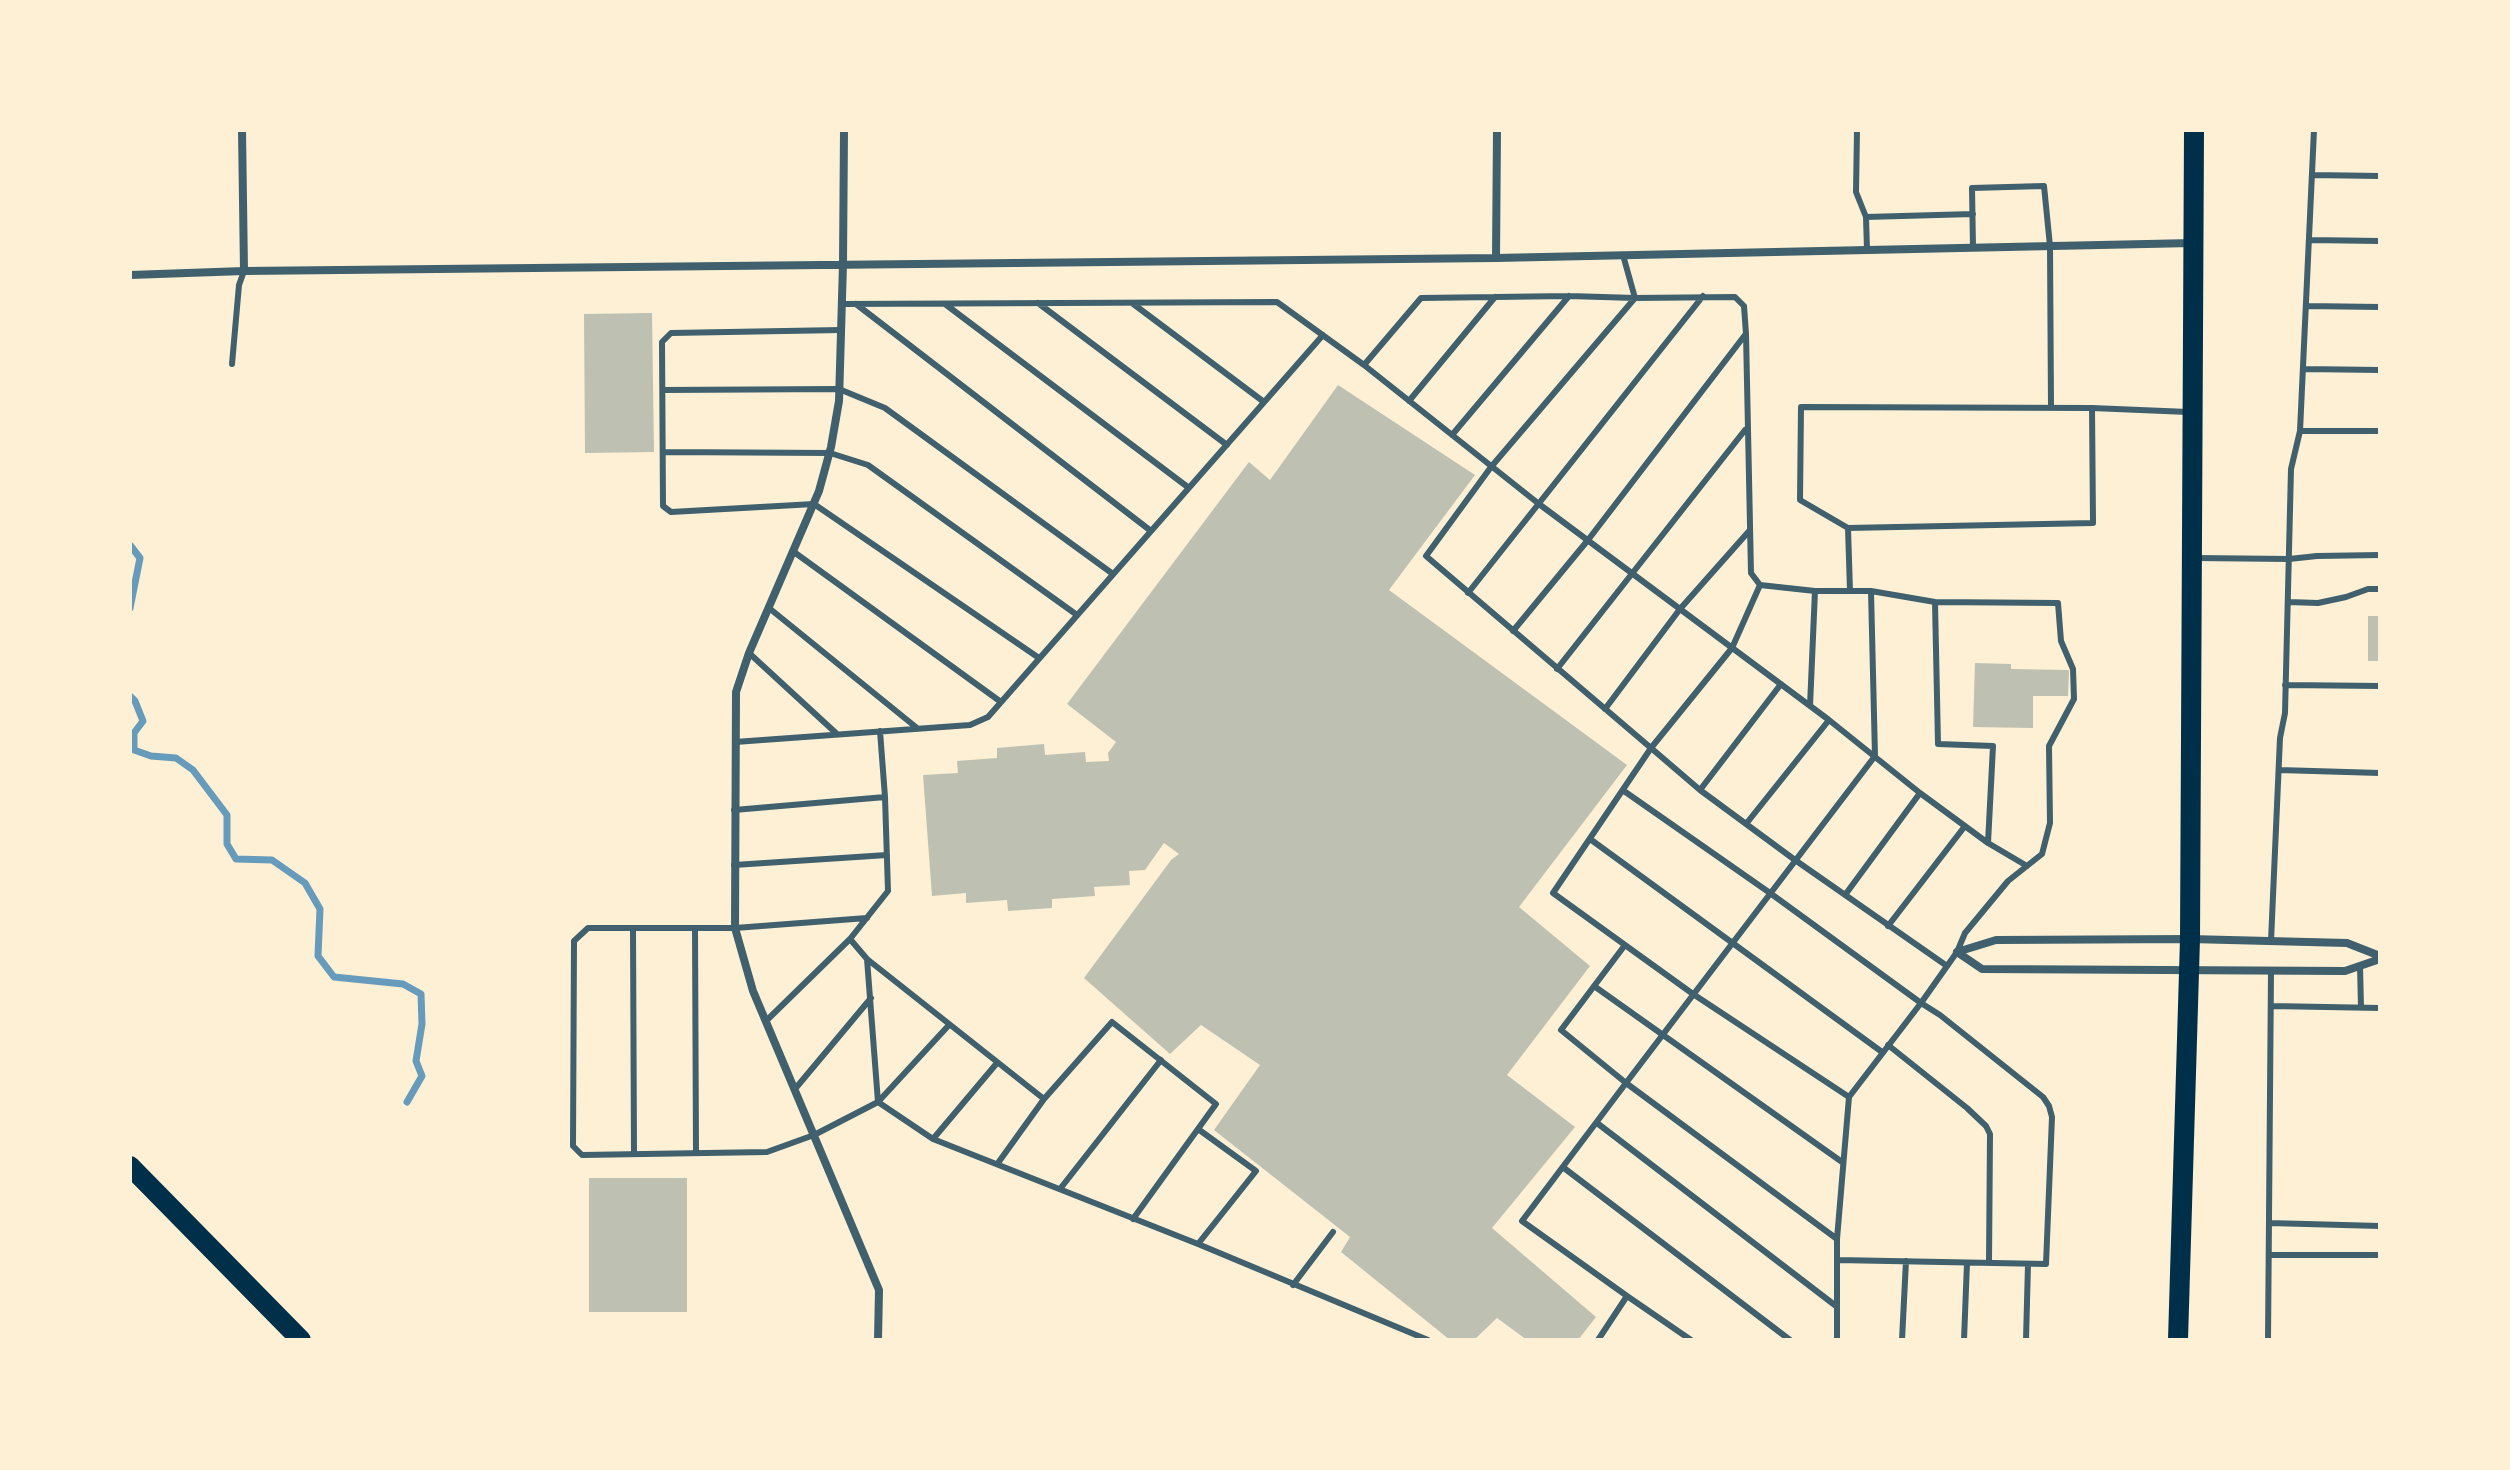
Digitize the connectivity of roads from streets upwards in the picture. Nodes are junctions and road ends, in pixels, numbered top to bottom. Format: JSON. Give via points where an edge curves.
{"nodes":[{"id":1,"x":242,"y":130,"type":"edge"},
{"id":2,"x":844,"y":130,"type":"edge"},
{"id":3,"x":1497,"y":130,"type":"edge"},
{"id":4,"x":2194,"y":130,"type":"edge"},
{"id":5,"x":2195,"y":243,"type":"junction"},
{"id":6,"x":1496,"y":258,"type":"junction"},
{"id":7,"x":843,"y":264,"type":"junction"},
{"id":8,"x":244,"y":271,"type":"junction"},
{"id":9,"x":130,"y":275,"type":"edge"},
{"id":10,"x":2190,"y":939,"type":"junction"},
{"id":11,"x":2380,"y":958,"type":"edge"},
{"id":12,"x":2189,"y":971,"type":"junction"},
{"id":13,"x":130,"y":1166,"type":"edge"},
{"id":14,"x":301,"y":1340,"type":"edge"},
{"id":15,"x":878,"y":1340,"type":"edge"},
{"id":16,"x":2178,"y":1340,"type":"edge"}],
"edges":[{"from":1,"to":8,"type":"street"},
{"from":2,"to":7,"type":"street"},
{"from":3,"to":6,"type":"street"},
{"from":4,"to":5,"type":"main road"},
{"from":5,"to":6,"type":"street"},
{"from":5,"to":10,"type":"main road"},
{"from":6,"to":7,"type":"street"},
{"from":7,"to":8,"type":"street"},
{"from":7,"to":15,"type":"street","via":[[839,389],[830,453],[736,692],[735,928],[753,991],[879,1290]]},
{"from":8,"to":9,"type":"street"},
{"from":10,"to":11,"type":"street","via":[[2347,943]]},
{"from":10,"to":12,"type":"main road"},
{"from":10,"to":12,"type":"street","via":[[1996,940],[1957,952],[1982,969]]},
{"from":11,"to":12,"type":"street","via":[[2345,971]]},
{"from":12,"to":16,"type":"main road"},
{"from":13,"to":14,"type":"main road"}]}
